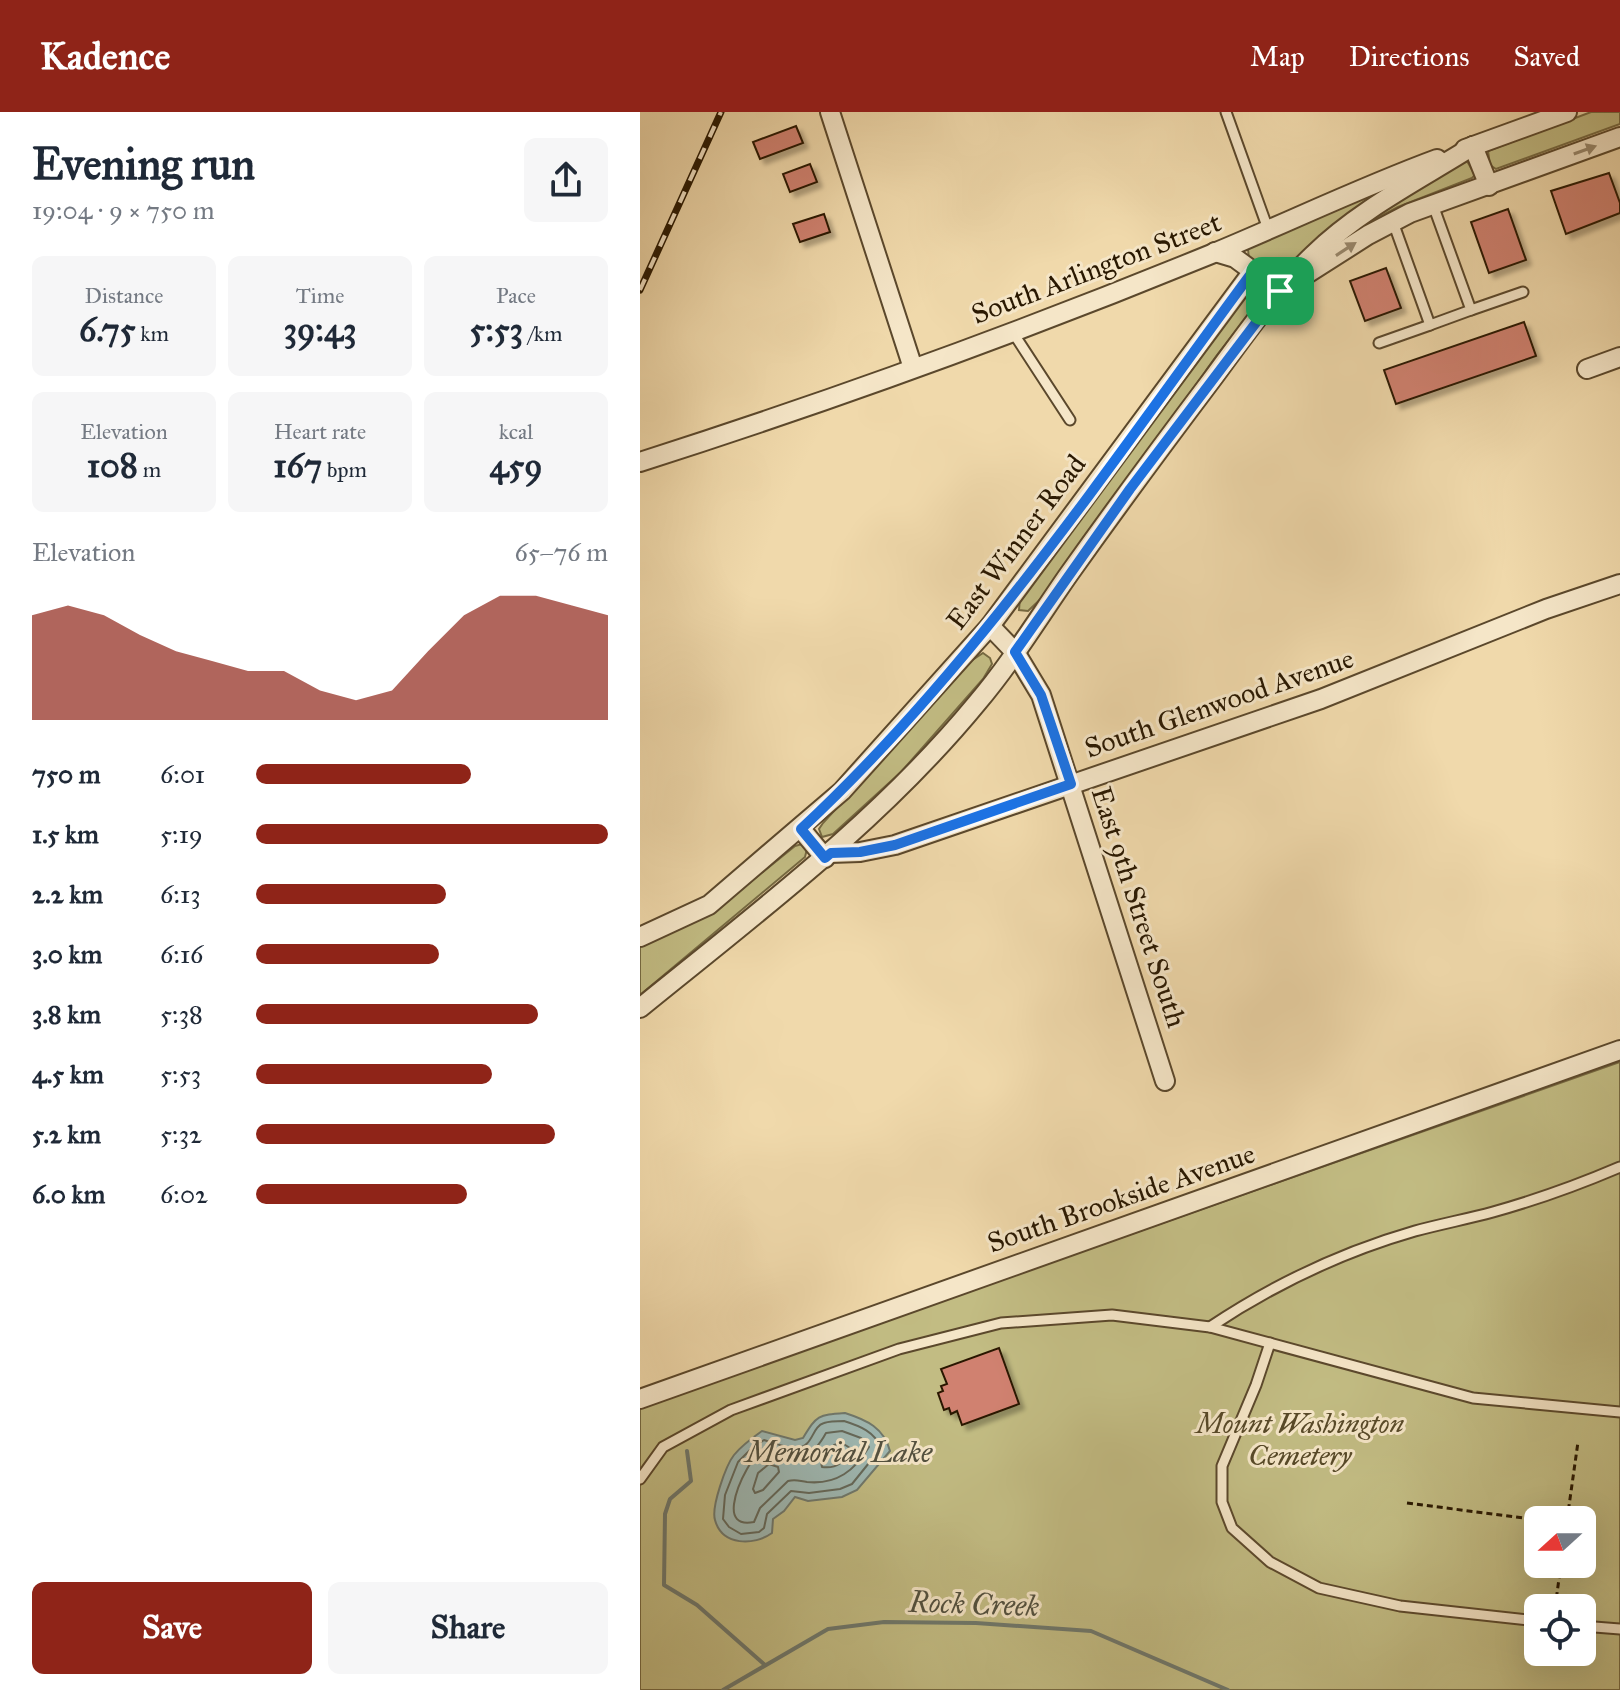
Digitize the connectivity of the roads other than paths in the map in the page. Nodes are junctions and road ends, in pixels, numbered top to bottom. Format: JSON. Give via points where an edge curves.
{"nodes":[{"id":1,"x":830,"y":112,"type":"edge"},
{"id":2,"x":1226,"y":112,"type":"edge"},
{"id":3,"x":1567,"y":112,"type":"edge"},
{"id":4,"x":1532,"y":118,"type":"edge"},
{"id":5,"x":1620,"y":137,"type":"edge"},
{"id":6,"x":1473,"y":146,"type":"junction"},
{"id":7,"x":1489,"y":186,"type":"junction"},
{"id":8,"x":1433,"y":205,"type":"junction"},
{"id":9,"x":1393,"y":222,"type":"junction"},
{"id":10,"x":1268,"y":229,"type":"junction"},
{"id":11,"x":1215,"y":252,"type":"junction"},
{"id":12,"x":1253,"y":271,"type":"junction"},
{"id":13,"x":1280,"y":291,"type":"junction"},
{"id":14,"x":1523,"y":292,"type":"dead end"},
{"id":15,"x":1471,"y":310,"type":"junction"},
{"id":16,"x":1430,"y":325,"type":"junction"},
{"id":17,"x":1012,"y":331,"type":"junction"},
{"id":18,"x":1379,"y":343,"type":"dead end"},
{"id":19,"x":1620,"y":357,"type":"edge"},
{"id":20,"x":913,"y":368,"type":"junction"},
{"id":21,"x":1587,"y":369,"type":"dead end"},
{"id":22,"x":1070,"y":420,"type":"dead end"},
{"id":23,"x":640,"y":462,"type":"edge"},
{"id":24,"x":1620,"y":584,"type":"edge"},
{"id":25,"x":990,"y":626,"type":"junction"},
{"id":26,"x":1015,"y":652,"type":"junction"},
{"id":27,"x":1071,"y":784,"type":"junction"},
{"id":28,"x":801,"y":829,"type":"junction"},
{"id":29,"x":828,"y":856,"type":"junction"},
{"id":30,"x":640,"y":937,"type":"edge"},
{"id":31,"x":640,"y":1008,"type":"edge"},
{"id":32,"x":1620,"y":1050,"type":"edge"},
{"id":33,"x":1165,"y":1081,"type":"dead end"},
{"id":34,"x":1620,"y":1167,"type":"edge"},
{"id":35,"x":1210,"y":1327,"type":"junction"},
{"id":36,"x":1270,"y":1343,"type":"junction"},
{"id":37,"x":640,"y":1399,"type":"edge"},
{"id":38,"x":1620,"y":1412,"type":"edge"},
{"id":39,"x":640,"y":1479,"type":"edge"},
{"id":40,"x":1524,"y":1619,"type":"edge"},
{"id":41,"x":1596,"y":1627,"type":"edge"},
{"id":42,"x":1620,"y":1629,"type":"edge"}],
"edges":[{"from":1,"to":20,"type":"street"},
{"from":2,"to":10,"type":"lane"},
{"from":3,"to":4,"type":"street","name":"South Arlington Street"},
{"from":4,"to":6,"type":"street","name":"South Arlington Street"},
{"from":7,"to":5,"type":"street","one_way":true},
{"from":6,"to":7,"type":"street"},
{"from":6,"to":10,"type":"street","name":"South Arlington Street"},
{"from":6,"to":13,"type":"street","via":[[1341,230]]},
{"from":7,"to":8,"type":"street"},
{"from":8,"to":9,"type":"street"},
{"from":8,"to":15,"type":"lane"},
{"from":13,"to":9,"type":"street","one_way":true},
{"from":9,"to":16,"type":"lane"},
{"from":10,"to":11,"type":"street","name":"South Arlington Street"},
{"from":11,"to":12,"type":"street"},
{"from":11,"to":17,"type":"street","name":"South Arlington Street"},
{"from":12,"to":13,"type":"street"},
{"from":12,"to":25,"type":"street","name":"East Winner Road"},
{"from":13,"to":26,"type":"street"},
{"from":14,"to":15,"type":"lane"},
{"from":15,"to":16,"type":"lane"},
{"from":16,"to":18,"type":"lane"},
{"from":17,"to":20,"type":"street","name":"South Arlington Street"},
{"from":17,"to":22,"type":"lane"},
{"from":19,"to":21,"type":"street"},
{"from":20,"to":23,"type":"street","name":"South Arlington Street"},
{"from":24,"to":27,"type":"street","name":"South Glenwood Avenue","via":[[1321,699]]},
{"from":25,"to":26,"type":"street","name":"East 9th Street South"},
{"from":25,"to":28,"type":"street","name":"East Winner Road","via":[[842,791]]},
{"from":26,"to":27,"type":"street","name":"East 9th Street South","via":[[1041,695]]},
{"from":26,"to":29,"type":"street","via":[[933,755]]},
{"from":27,"to":29,"type":"street","name":"South Glenwood Avenue","via":[[895,845]]},
{"from":27,"to":33,"type":"street","name":"East 9th Street South"},
{"from":28,"to":29,"type":"street"},
{"from":28,"to":30,"type":"street","name":"East Winner Road","via":[[709,905]]},
{"from":29,"to":31,"type":"street"},
{"from":32,"to":37,"type":"street","name":"South Brookside Avenue"},
{"from":34,"to":35,"type":"lane","via":[[1570,1188],[1337,1259],[1259,1294]]},
{"from":35,"to":36,"type":"lane"},
{"from":35,"to":39,"type":"lane","via":[[1112,1315],[1001,1323],[899,1349],[731,1410],[663,1447]]},
{"from":36,"to":38,"type":"lane","via":[[1473,1398]]},
{"from":36,"to":40,"type":"lane","via":[[1222,1466],[1222,1502],[1232,1528],[1270,1562],[1319,1588],[1400,1606]]},
{"from":41,"to":42,"type":"lane"}]}
